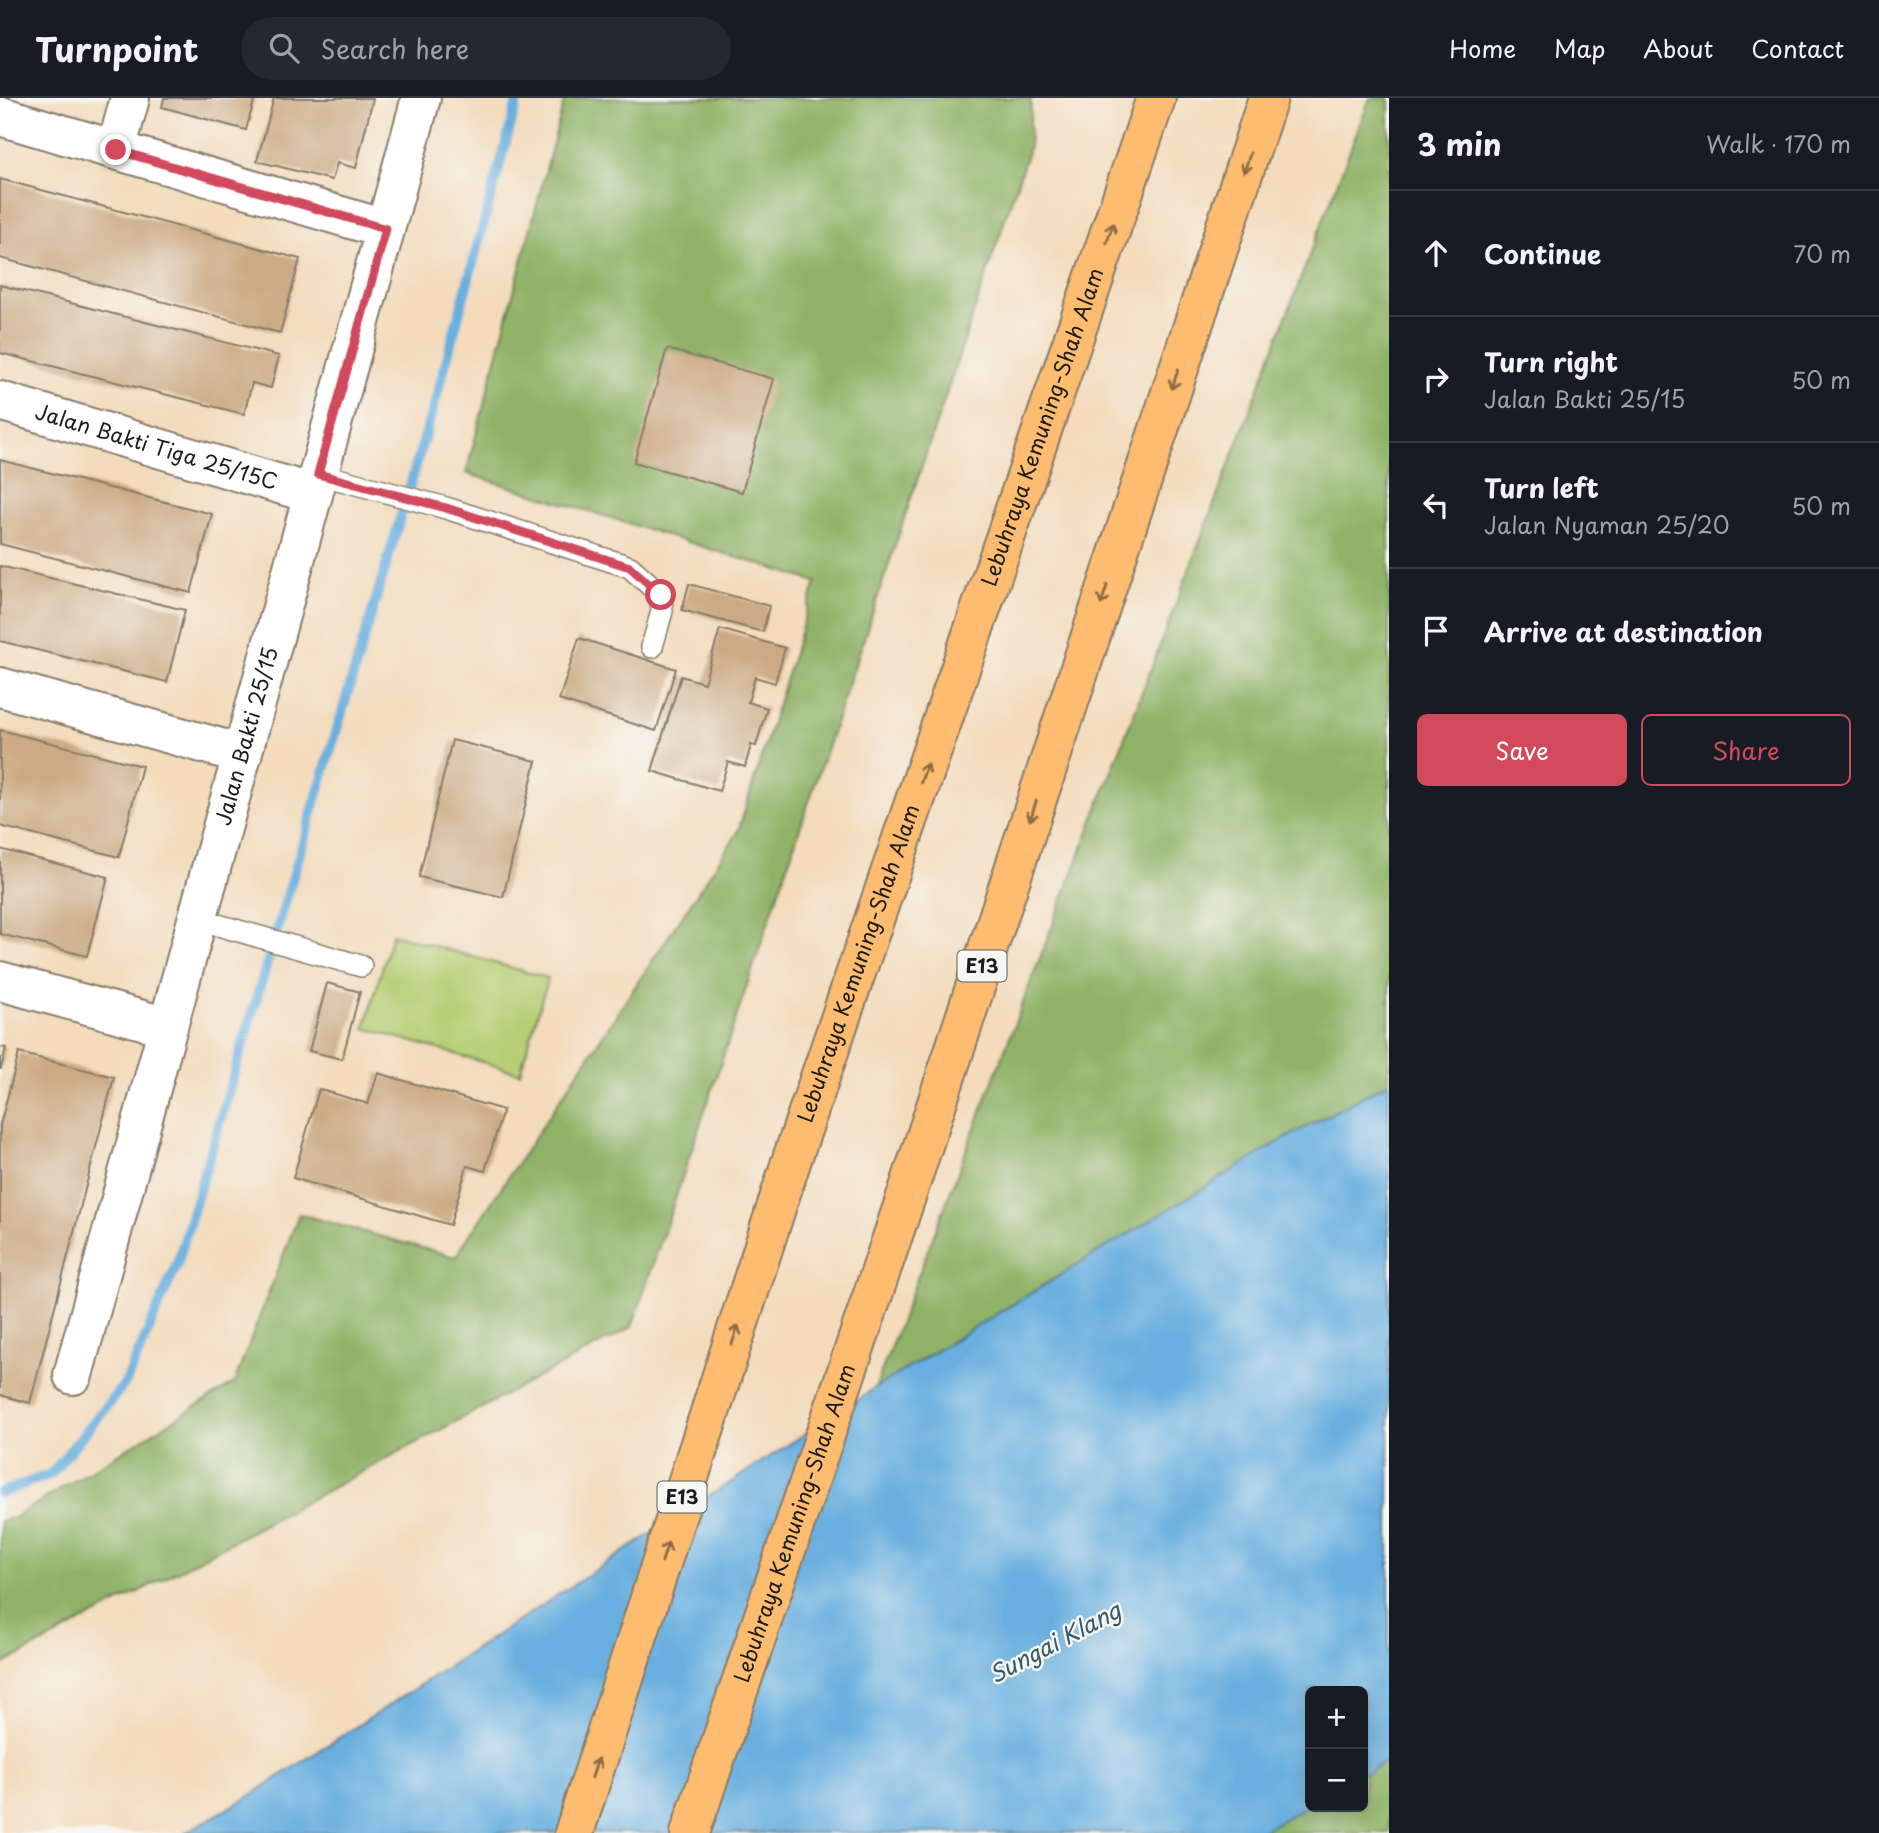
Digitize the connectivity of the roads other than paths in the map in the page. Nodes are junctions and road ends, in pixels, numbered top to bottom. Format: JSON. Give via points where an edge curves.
{"nodes":[{"id":1,"x":130,"y":98,"type":"edge"},
{"id":2,"x":421,"y":98,"type":"edge"},
{"id":3,"x":1156,"y":98,"type":"edge"},
{"id":4,"x":1268,"y":98,"type":"edge"},
{"id":5,"x":2,"y":126,"type":"edge"},
{"id":6,"x":116,"y":150,"type":"junction"},
{"id":7,"x":386,"y":229,"type":"junction"},
{"id":8,"x":0,"y":401,"type":"edge"},
{"id":9,"x":316,"y":484,"type":"junction"},
{"id":10,"x":652,"y":647,"type":"dead end"},
{"id":11,"x":0,"y":687,"type":"edge"},
{"id":12,"x":242,"y":754,"type":"junction"},
{"id":13,"x":197,"y":919,"type":"junction"},
{"id":14,"x":361,"y":966,"type":"dead end"},
{"id":15,"x":0,"y":981,"type":"edge"},
{"id":16,"x":168,"y":1027,"type":"junction"},
{"id":17,"x":73,"y":1375,"type":"dead end"},
{"id":18,"x":574,"y":1833,"type":"edge"},
{"id":19,"x":690,"y":1833,"type":"edge"}],
"edges":[{"from":1,"to":6,"type":"street"},
{"from":2,"to":7,"type":"street","name":"Jalan Bakti 25/15"},
{"from":18,"to":3,"type":"highway","name":"Lebuhraya Kemuning-Shah Alam","number":"E13","one_way":true,"via":[[791,1162]]},
{"from":4,"to":19,"type":"highway","name":"Lebuhraya Kemuning-Shah Alam","number":"E13","one_way":true},
{"from":5,"to":6,"type":"street"},
{"from":6,"to":7,"type":"street"},
{"from":7,"to":9,"type":"street","name":"Jalan Bakti 25/15"},
{"from":8,"to":9,"type":"street","name":"Jalan Bakti Tiga 25/15C"},
{"from":9,"to":10,"type":"lane","via":[[364,486],[630,567],[661,595],[662,611]]},
{"from":9,"to":12,"type":"street","name":"Jalan Bakti 25/15"},
{"from":11,"to":12,"type":"street"},
{"from":12,"to":13,"type":"street","name":"Jalan Bakti 25/15"},
{"from":13,"to":14,"type":"lane"},
{"from":13,"to":16,"type":"street","name":"Jalan Bakti 25/15"},
{"from":15,"to":16,"type":"street"},
{"from":16,"to":17,"type":"street","name":"Jalan Bakti 25/15"}]}
